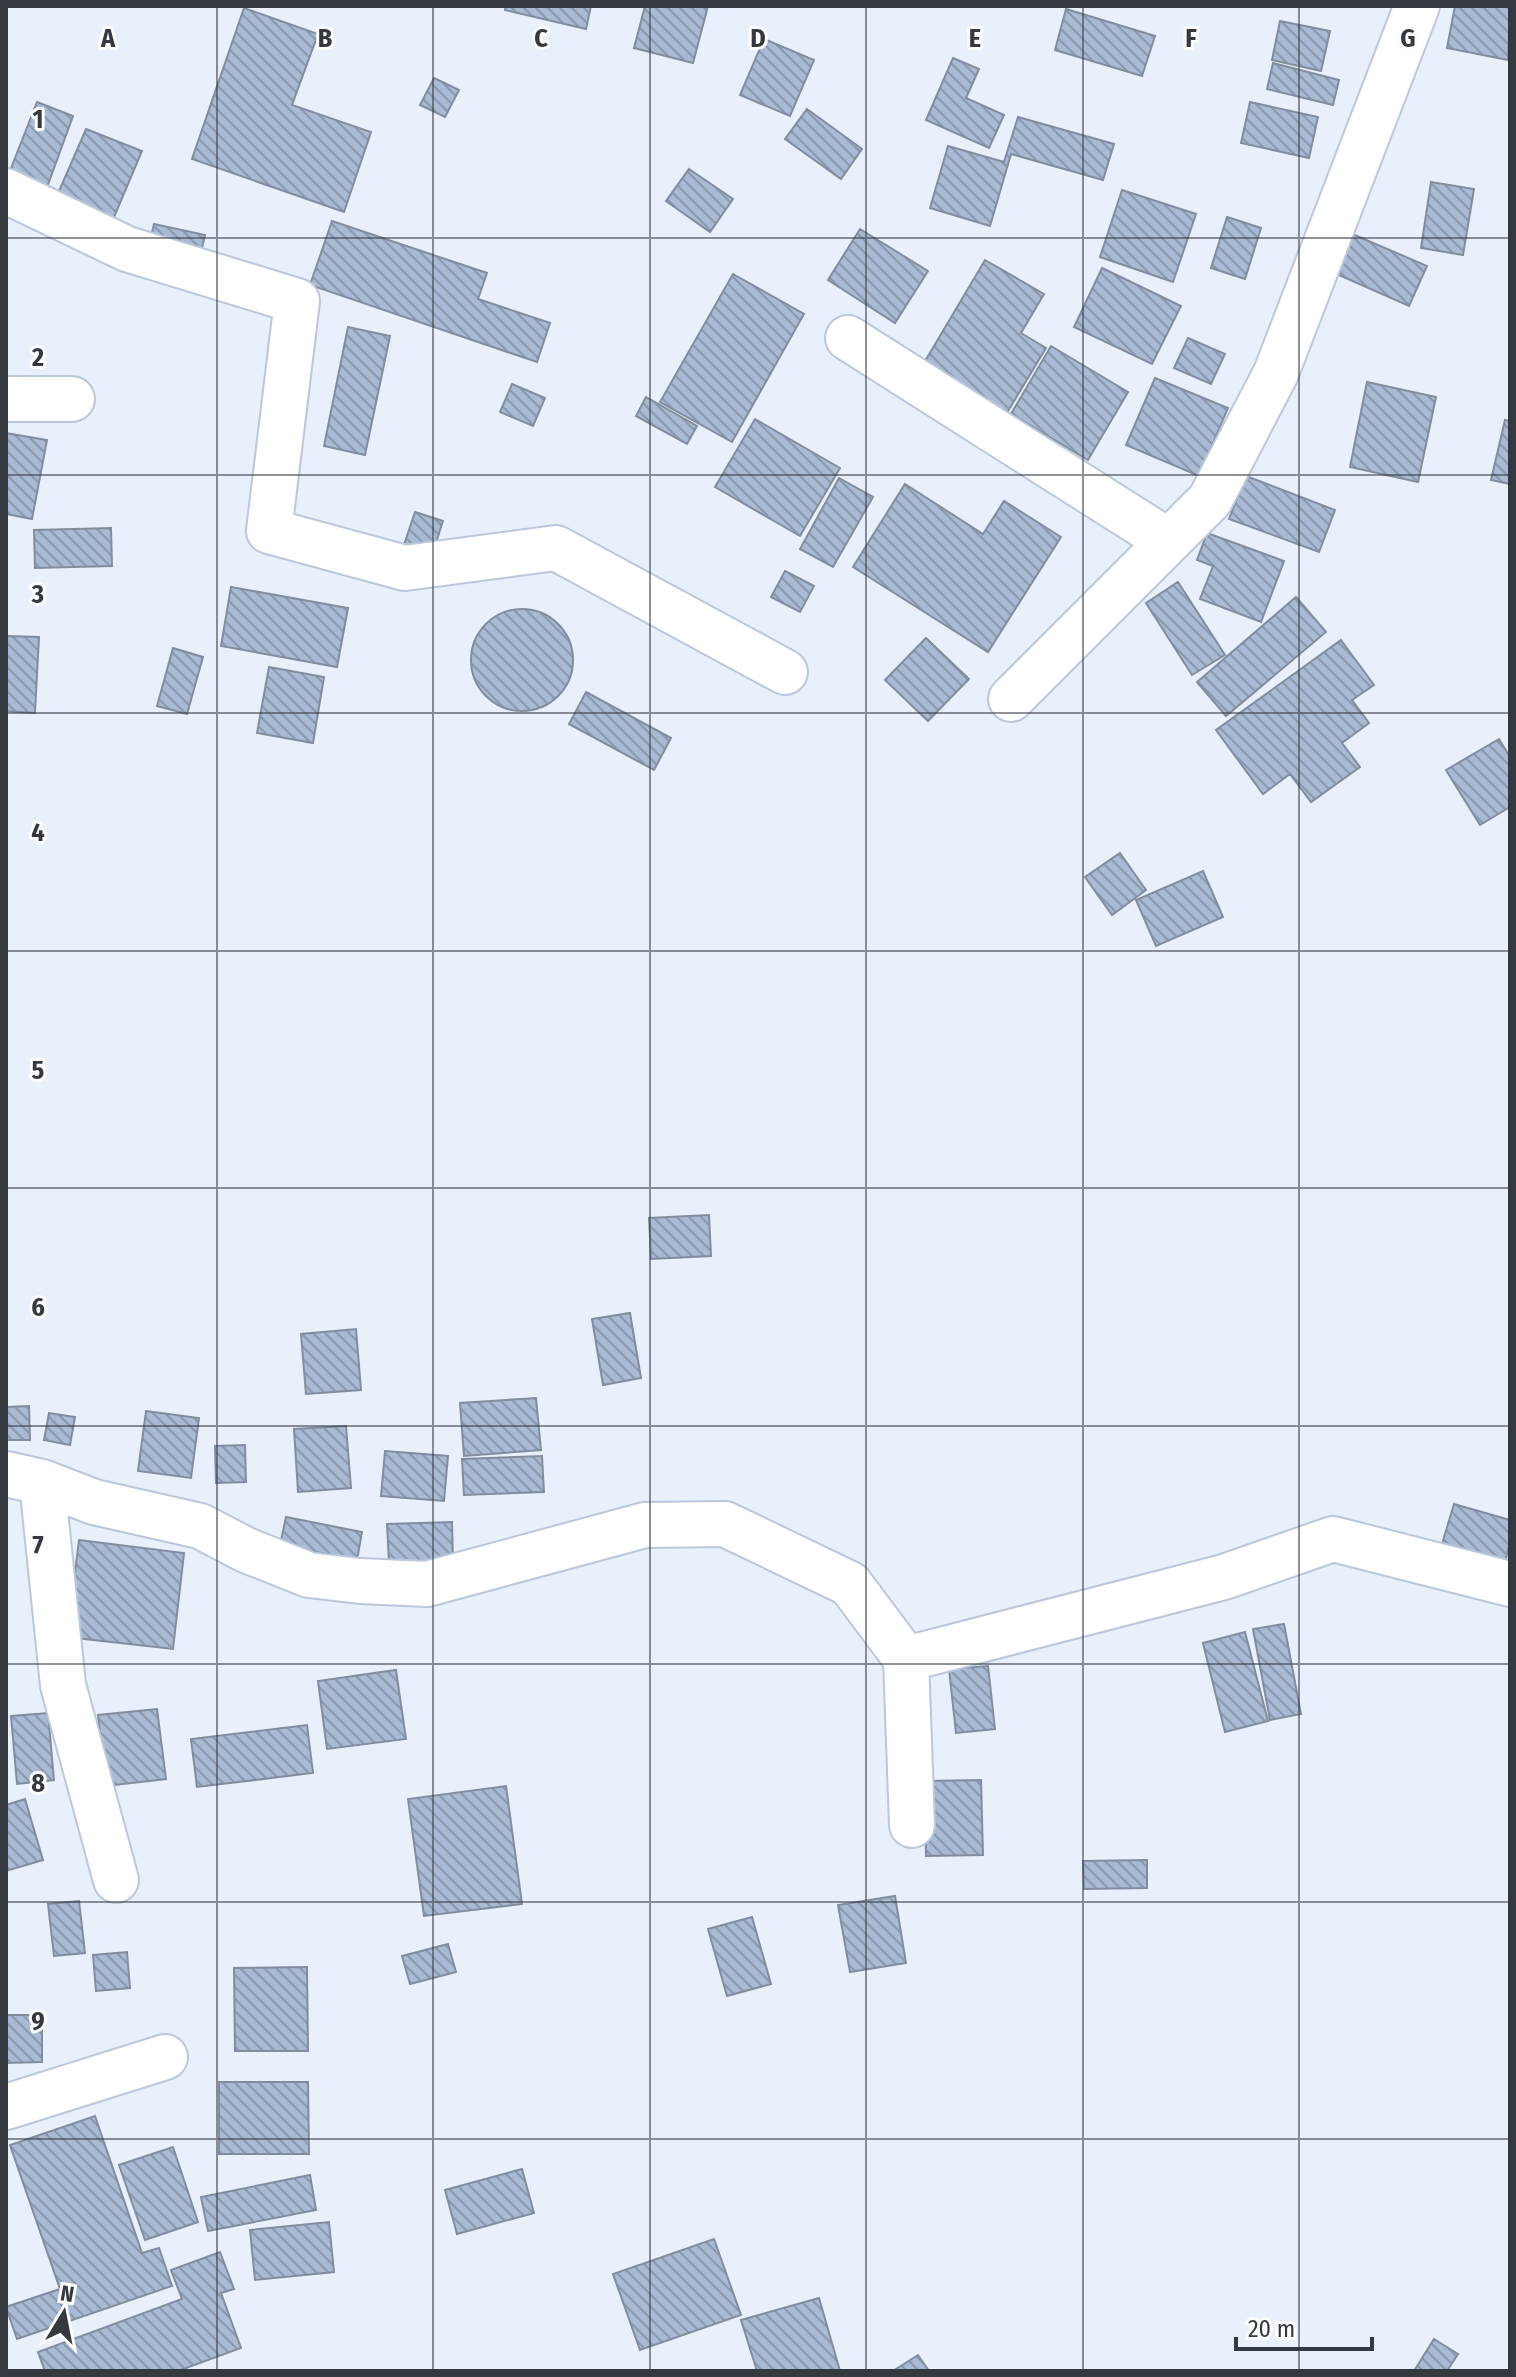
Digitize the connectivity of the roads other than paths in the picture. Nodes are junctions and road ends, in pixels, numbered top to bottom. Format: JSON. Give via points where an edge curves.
{"nodes":[{"id":1,"x":1417,"y":6,"type":"edge"},
{"id":2,"x":6,"y":191,"type":"edge"},
{"id":3,"x":848,"y":338,"type":"dead end"},
{"id":4,"x":6,"y":399,"type":"edge"},
{"id":5,"x":72,"y":399,"type":"dead end"},
{"id":6,"x":1168,"y":541,"type":"junction"},
{"id":7,"x":785,"y":672,"type":"dead end"},
{"id":8,"x":1011,"y":699,"type":"dead end"},
{"id":9,"x":24,"y":1478,"type":"edge"},
{"id":10,"x":1510,"y":1584,"type":"edge"},
{"id":11,"x":906,"y":1659,"type":"junction"},
{"id":12,"x":912,"y":1825,"type":"dead end"},
{"id":13,"x":116,"y":1880,"type":"dead end"},
{"id":14,"x":165,"y":2057,"type":"dead end"},
{"id":15,"x":6,"y":2107,"type":"edge"}],
"edges":[{"from":1,"to":6,"type":"street","via":[[1276,373],[1210,500]]},
{"from":2,"to":7,"type":"street","via":[[127,249],[297,301],[269,531],[405,568],[556,548]]},
{"from":3,"to":6,"type":"street"},
{"from":4,"to":5,"type":"street"},
{"from":6,"to":8,"type":"street"},
{"from":9,"to":11,"type":"street","via":[[94,1502],[200,1526],[309,1575],[360,1581],[427,1584],[645,1525],[725,1524],[850,1584]]},
{"from":9,"to":13,"type":"street","via":[[63,1685]]},
{"from":10,"to":11,"type":"street","via":[[1333,1539],[1224,1577]]},
{"from":11,"to":12,"type":"street"},
{"from":14,"to":15,"type":"street"}]}
